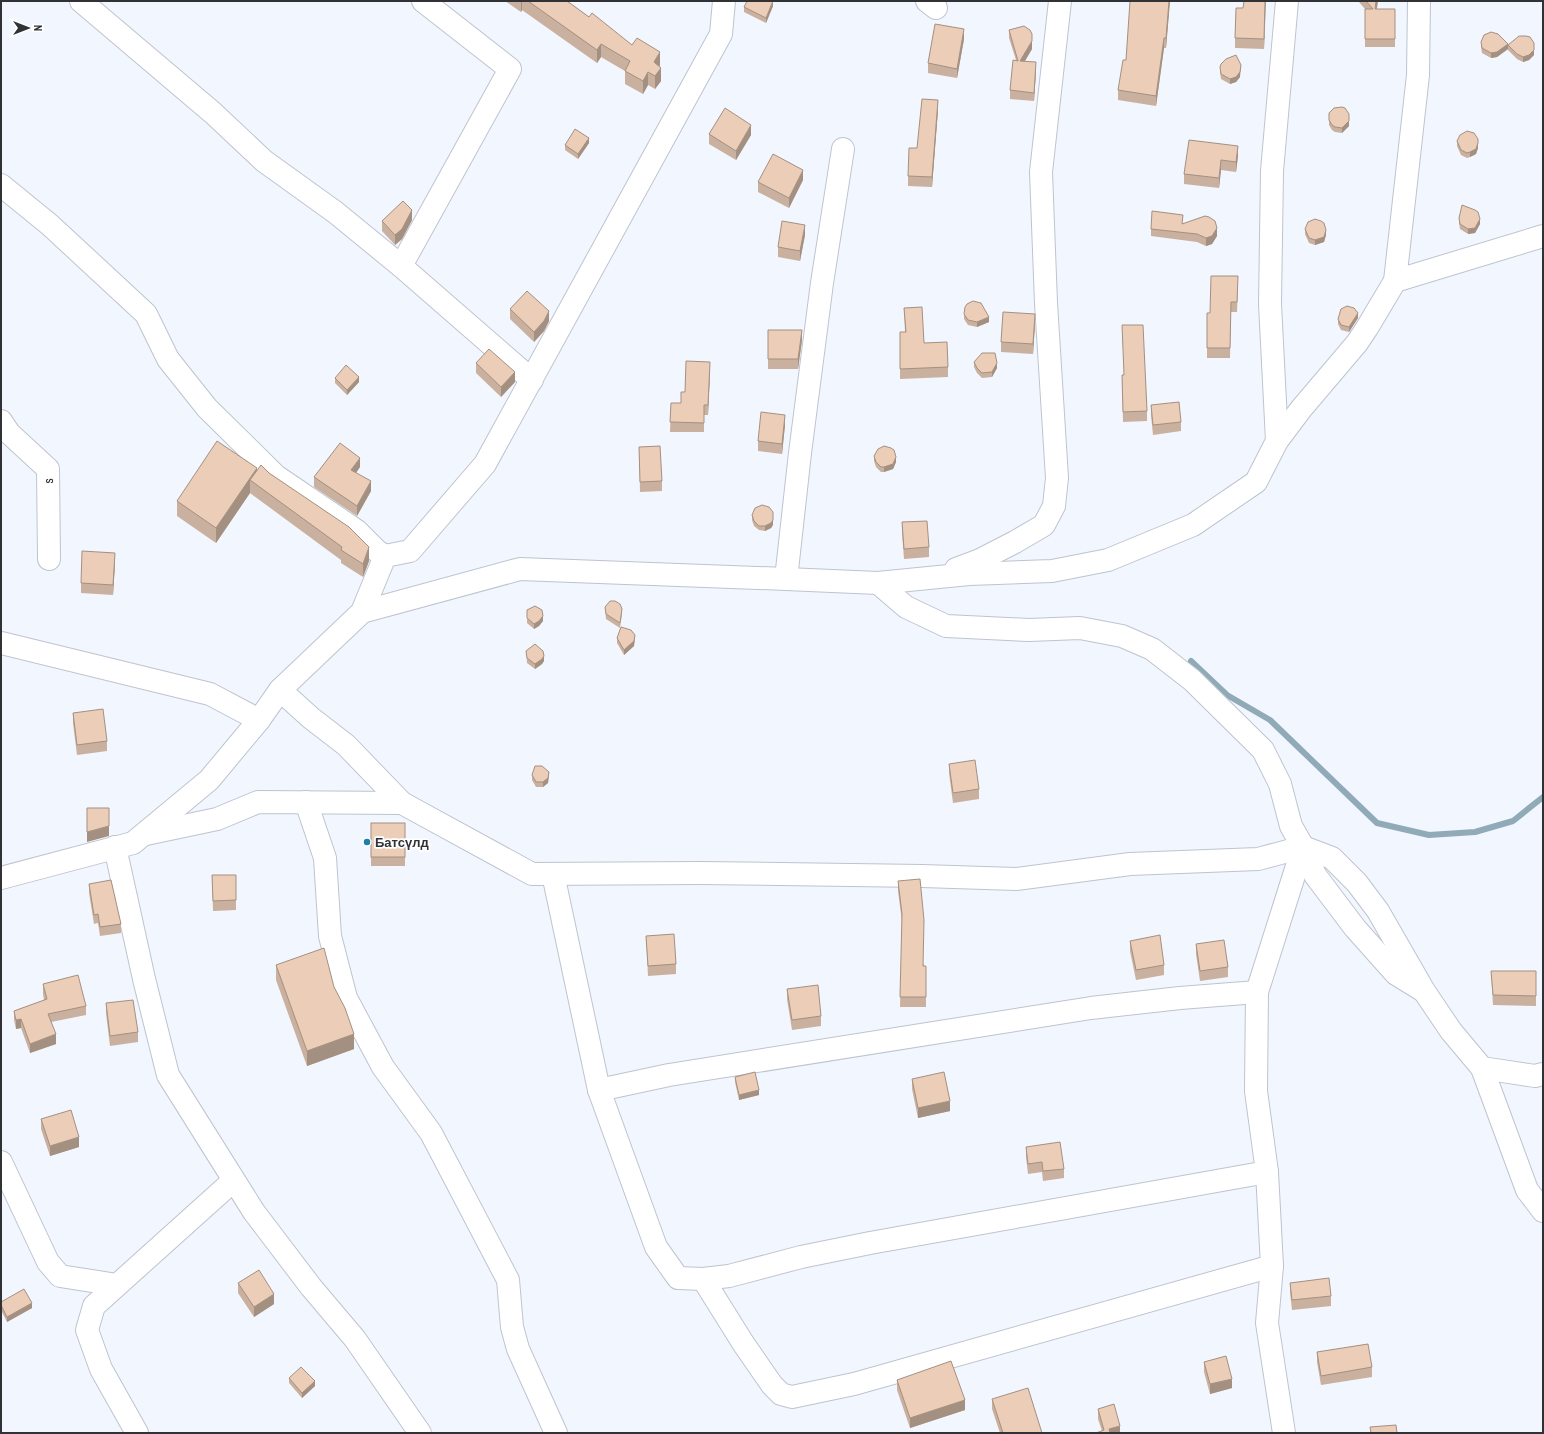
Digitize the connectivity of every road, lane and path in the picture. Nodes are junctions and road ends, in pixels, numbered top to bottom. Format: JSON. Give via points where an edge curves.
{"nodes":[{"id":1,"x":81,"y":1,"type":"edge"},
{"id":2,"x":423,"y":1,"type":"edge"},
{"id":3,"x":724,"y":1,"type":"edge"},
{"id":4,"x":1060,"y":1,"type":"edge"},
{"id":5,"x":1287,"y":1,"type":"edge"},
{"id":6,"x":1419,"y":1,"type":"edge"},
{"id":7,"x":843,"y":149,"type":"dead end"},
{"id":8,"x":1,"y":185,"type":"edge"},
{"id":9,"x":1543,"y":236,"type":"edge"},
{"id":10,"x":401,"y":266,"type":"junction"},
{"id":11,"x":1395,"y":281,"type":"junction"},
{"id":12,"x":532,"y":380,"type":"junction"},
{"id":13,"x":1,"y":421,"type":"edge"},
{"id":14,"x":1277,"y":441,"type":"junction"},
{"id":15,"x":385,"y":556,"type":"junction"},
{"id":16,"x":49,"y":559,"type":"dead end"},
{"id":17,"x":931,"y":578,"type":"junction"},
{"id":18,"x":786,"y":579,"type":"junction"},
{"id":19,"x":878,"y":584,"type":"junction"},
{"id":20,"x":362,"y":612,"type":"junction"},
{"id":21,"x":1,"y":643,"type":"edge"},
{"id":22,"x":280,"y":690,"type":"junction"},
{"id":23,"x":259,"y":720,"type":"junction"},
{"id":24,"x":306,"y":802,"type":"junction"},
{"id":25,"x":402,"y":803,"type":"junction"},
{"id":26,"x":142,"y":835,"type":"junction"},
{"id":27,"x":115,"y":847,"type":"junction"},
{"id":28,"x":1303,"y":847,"type":"junction"},
{"id":29,"x":553,"y":874,"type":"junction"},
{"id":30,"x":1,"y":878,"type":"edge"},
{"id":31,"x":1424,"y":991,"type":"junction"},
{"id":32,"x":1257,"y":992,"type":"junction"},
{"id":33,"x":1482,"y":1068,"type":"junction"},
{"id":34,"x":1543,"y":1074,"type":"edge"},
{"id":35,"x":599,"y":1090,"type":"junction"},
{"id":36,"x":1,"y":1162,"type":"edge"},
{"id":37,"x":1267,"y":1172,"type":"junction"},
{"id":38,"x":233,"y":1181,"type":"junction"},
{"id":39,"x":1543,"y":1211,"type":"edge"},
{"id":40,"x":1272,"y":1266,"type":"junction"},
{"id":41,"x":703,"y":1279,"type":"junction"},
{"id":42,"x":117,"y":1285,"type":"junction"},
{"id":43,"x":137,"y":1433,"type":"edge"},
{"id":44,"x":420,"y":1433,"type":"edge"},
{"id":45,"x":556,"y":1433,"type":"edge"},
{"id":46,"x":1284,"y":1433,"type":"edge"}],
"edges":[{"from":1,"to":10,"type":"street","via":[[213,113],[264,161],[335,212]]},
{"from":2,"to":10,"type":"street","via":[[510,69]]},
{"from":3,"to":12,"type":"street","via":[[721,34]]},
{"from":4,"to":17,"type":"street","via":[[1041,172],[1057,478],[1054,506],[1044,525],[980,560]]},
{"from":5,"to":14,"type":"street","via":[[1272,171],[1270,304]]},
{"from":6,"to":11,"type":"street","via":[[1418,76]]},
{"from":7,"to":18,"type":"street","via":[[822,283]]},
{"from":8,"to":15,"type":"street","via":[[50,225],[146,314],[168,359],[208,408],[276,476],[357,531]]},
{"from":9,"to":11,"type":"street"},
{"from":10,"to":12,"type":"street"},
{"from":11,"to":14,"type":"street","via":[[1357,343]]},
{"from":12,"to":15,"type":"street","via":[[485,464],[410,550]]},
{"from":13,"to":16,"type":"street","name":"s","via":[[48,469]]},
{"from":14,"to":17,"type":"street","via":[[1256,482],[1193,525],[1108,560],[1052,571]]},
{"from":15,"to":20,"type":"street"},
{"from":17,"to":19,"type":"street"},
{"from":18,"to":19,"type":"street"},
{"from":18,"to":20,"type":"street","via":[[520,569]]},
{"from":19,"to":28,"type":"street","via":[[906,607],[946,626],[1022,630],[1080,628],[1122,636],[1152,649],[1192,680],[1263,750],[1280,784],[1291,826]]},
{"from":20,"to":22,"type":"street"},
{"from":21,"to":23,"type":"street","via":[[210,694]]},
{"from":22,"to":23,"type":"street"},
{"from":22,"to":25,"type":"street","via":[[346,745]]},
{"from":23,"to":26,"type":"street","via":[[209,780]]},
{"from":24,"to":25,"type":"street"},
{"from":24,"to":26,"type":"street","via":[[258,802],[217,820]]},
{"from":24,"to":45,"type":"street","via":[[325,858],[330,936],[346,998],[383,1067],[431,1133],[508,1280],[512,1328],[518,1349]]},
{"from":25,"to":29,"type":"street","via":[[532,874]]},
{"from":26,"to":27,"type":"street","via":[[134,842]]},
{"from":27,"to":30,"type":"street"},
{"from":27,"to":38,"type":"street","via":[[168,1075]]},
{"from":28,"to":29,"type":"street","via":[[1258,859],[1130,864],[1016,879],[700,873]]},
{"from":28,"to":31,"type":"street","via":[[1315,875],[1355,928],[1396,974]]},
{"from":28,"to":31,"type":"street","via":[[1332,858],[1357,883],[1378,911]]},
{"from":28,"to":32,"type":"street"},
{"from":29,"to":35,"type":"street"},
{"from":31,"to":33,"type":"street","via":[[1451,1031]]},
{"from":32,"to":35,"type":"street","via":[[1091,1008],[669,1075]]},
{"from":32,"to":37,"type":"street","via":[[1256,1091]]},
{"from":33,"to":34,"type":"street","via":[[1535,1076]]},
{"from":33,"to":39,"type":"street","via":[[1527,1190]]},
{"from":35,"to":41,"type":"street","via":[[656,1247],[678,1278]]},
{"from":36,"to":42,"type":"street","via":[[48,1262],[60,1276]]},
{"from":37,"to":40,"type":"street"},
{"from":37,"to":41,"type":"street","via":[[870,1243],[729,1276]]},
{"from":38,"to":42,"type":"street"},
{"from":38,"to":44,"type":"street","via":[[311,1287],[356,1339]]},
{"from":40,"to":41,"type":"street","via":[[854,1384],[792,1398],[781,1394],[772,1385]]},
{"from":40,"to":46,"type":"street","via":[[1267,1323]]},
{"from":42,"to":43,"type":"street","via":[[94,1306],[87,1330],[101,1369]]}]}
